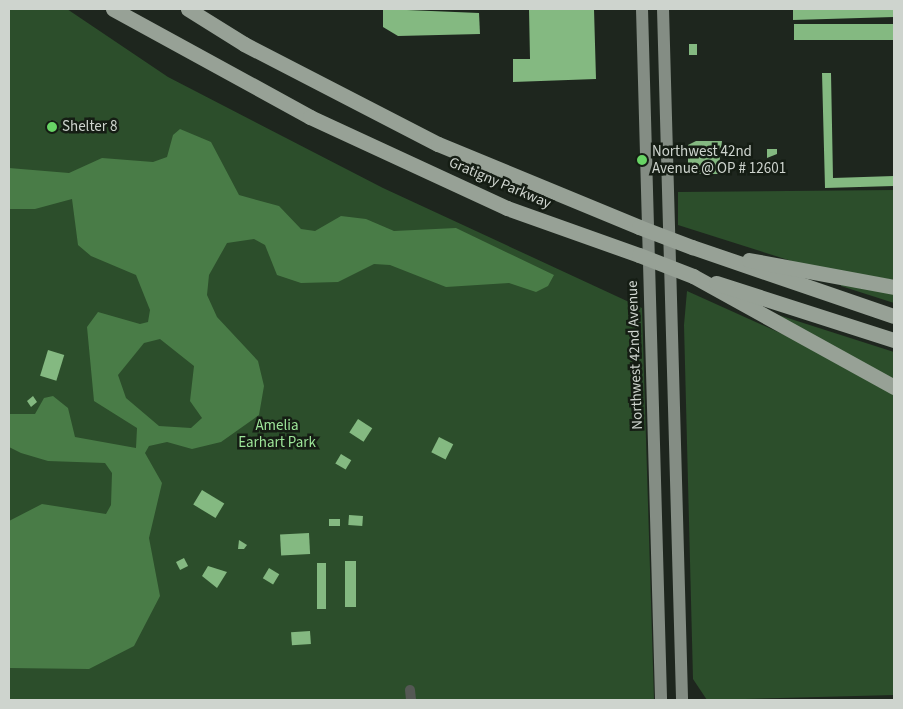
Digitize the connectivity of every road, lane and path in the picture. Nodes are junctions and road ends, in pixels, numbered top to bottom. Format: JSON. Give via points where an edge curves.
{"nodes":[{"id":1,"x":113,"y":9,"type":"edge"},
{"id":2,"x":188,"y":9,"type":"edge"},
{"id":3,"x":642,"y":9,"type":"edge"},
{"id":4,"x":664,"y":9,"type":"edge"},
{"id":5,"x":665,"y":79,"type":"junction"},
{"id":6,"x":644,"y":80,"type":"junction"},
{"id":7,"x":692,"y":247,"type":"junction"},
{"id":8,"x":693,"y":276,"type":"junction"},
{"id":9,"x":894,"y":287,"type":"edge"},
{"id":10,"x":894,"y":316,"type":"edge"},
{"id":11,"x":894,"y":340,"type":"edge"},
{"id":12,"x":894,"y":387,"type":"edge"},
{"id":13,"x":661,"y":700,"type":"edge"},
{"id":14,"x":682,"y":700,"type":"edge"}],
"edges":[{"from":1,"to":8,"type":"highway","name":"Gratigny Parkway","bridge":true,"via":[[310,117],[507,208]]},
{"from":2,"to":7,"type":"highway","name":"Gratigny Parkway","bridge":true,"via":[[244,44],[438,144]]},
{"from":3,"to":6,"type":"main road","name":"Northwest 42nd Avenue"},
{"from":4,"to":5,"type":"main road"},
{"from":5,"to":6,"type":"main road"},
{"from":5,"to":14,"type":"main road"},
{"from":6,"to":13,"type":"main road","name":"Northwest 42nd Avenue"},
{"from":7,"to":9,"type":"highway","via":[[834,279]]},
{"from":7,"to":10,"type":"highway","name":"Gratigny Parkway"},
{"from":8,"to":11,"type":"highway","name":"Gratigny Parkway"},
{"from":8,"to":12,"type":"highway"}]}
